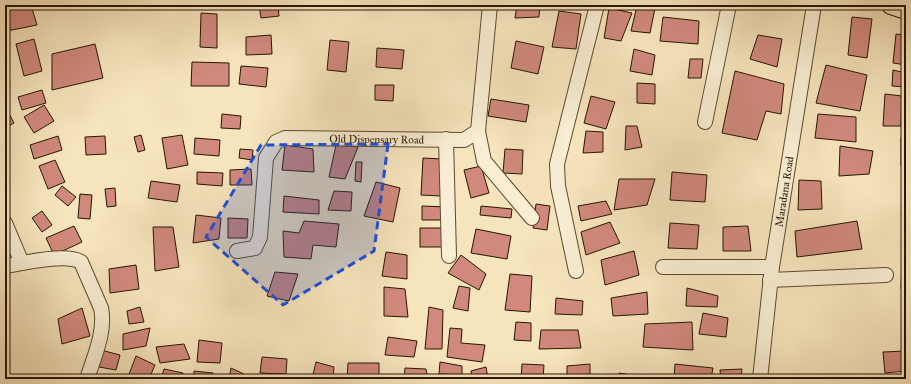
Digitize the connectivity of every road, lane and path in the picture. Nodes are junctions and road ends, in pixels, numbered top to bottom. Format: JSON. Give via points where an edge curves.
{"nodes":[{"id":1,"x":490,"y":5,"type":"edge"},
{"id":2,"x":597,"y":5,"type":"edge"},
{"id":3,"x":729,"y":5,"type":"edge"},
{"id":4,"x":814,"y":5,"type":"edge"},
{"id":5,"x":891,"y":5,"type":"edge"},
{"id":6,"x":906,"y":10,"type":"edge"},
{"id":7,"x":705,"y":122,"type":"dead end"},
{"id":8,"x":478,"y":131,"type":"junction"},
{"id":9,"x":446,"y":140,"type":"junction"},
{"id":10,"x":532,"y":218,"type":"dead end"},
{"id":11,"x":5,"y":223,"type":"edge"},
{"id":12,"x":237,"y":251,"type":"dead end"},
{"id":13,"x":449,"y":256,"type":"dead end"},
{"id":14,"x":22,"y":263,"type":"junction"},
{"id":15,"x":5,"y":266,"type":"edge"},
{"id":16,"x":663,"y":267,"type":"dead end"},
{"id":17,"x":576,"y":271,"type":"dead end"},
{"id":18,"x":771,"y":274,"type":"junction"},
{"id":19,"x":886,"y":275,"type":"dead end"},
{"id":20,"x":87,"y":379,"type":"edge"},
{"id":21,"x":760,"y":379,"type":"edge"}],
"edges":[{"from":1,"to":8,"type":"street"},
{"from":2,"to":17,"type":"street","via":[[557,164],[558,186]]},
{"from":3,"to":7,"type":"street"},
{"from":4,"to":18,"type":"street","name":"Maradana Road"},
{"from":5,"to":6,"type":"main road"},
{"from":8,"to":9,"type":"street","name":"Old Dispensary Road","via":[[464,140]]},
{"from":8,"to":10,"type":"street","via":[[484,161]]},
{"from":9,"to":12,"type":"street","name":"Old Dispensary Road","via":[[285,138],[276,142],[266,158],[260,238],[255,248]]},
{"from":9,"to":13,"type":"street"},
{"from":11,"to":14,"type":"street"},
{"from":14,"to":15,"type":"street"},
{"from":14,"to":20,"type":"street","via":[[75,258],[84,267],[103,316],[100,340]]},
{"from":16,"to":18,"type":"street"},
{"from":18,"to":19,"type":"street"},
{"from":18,"to":21,"type":"street","name":"Maradana Road"}]}
